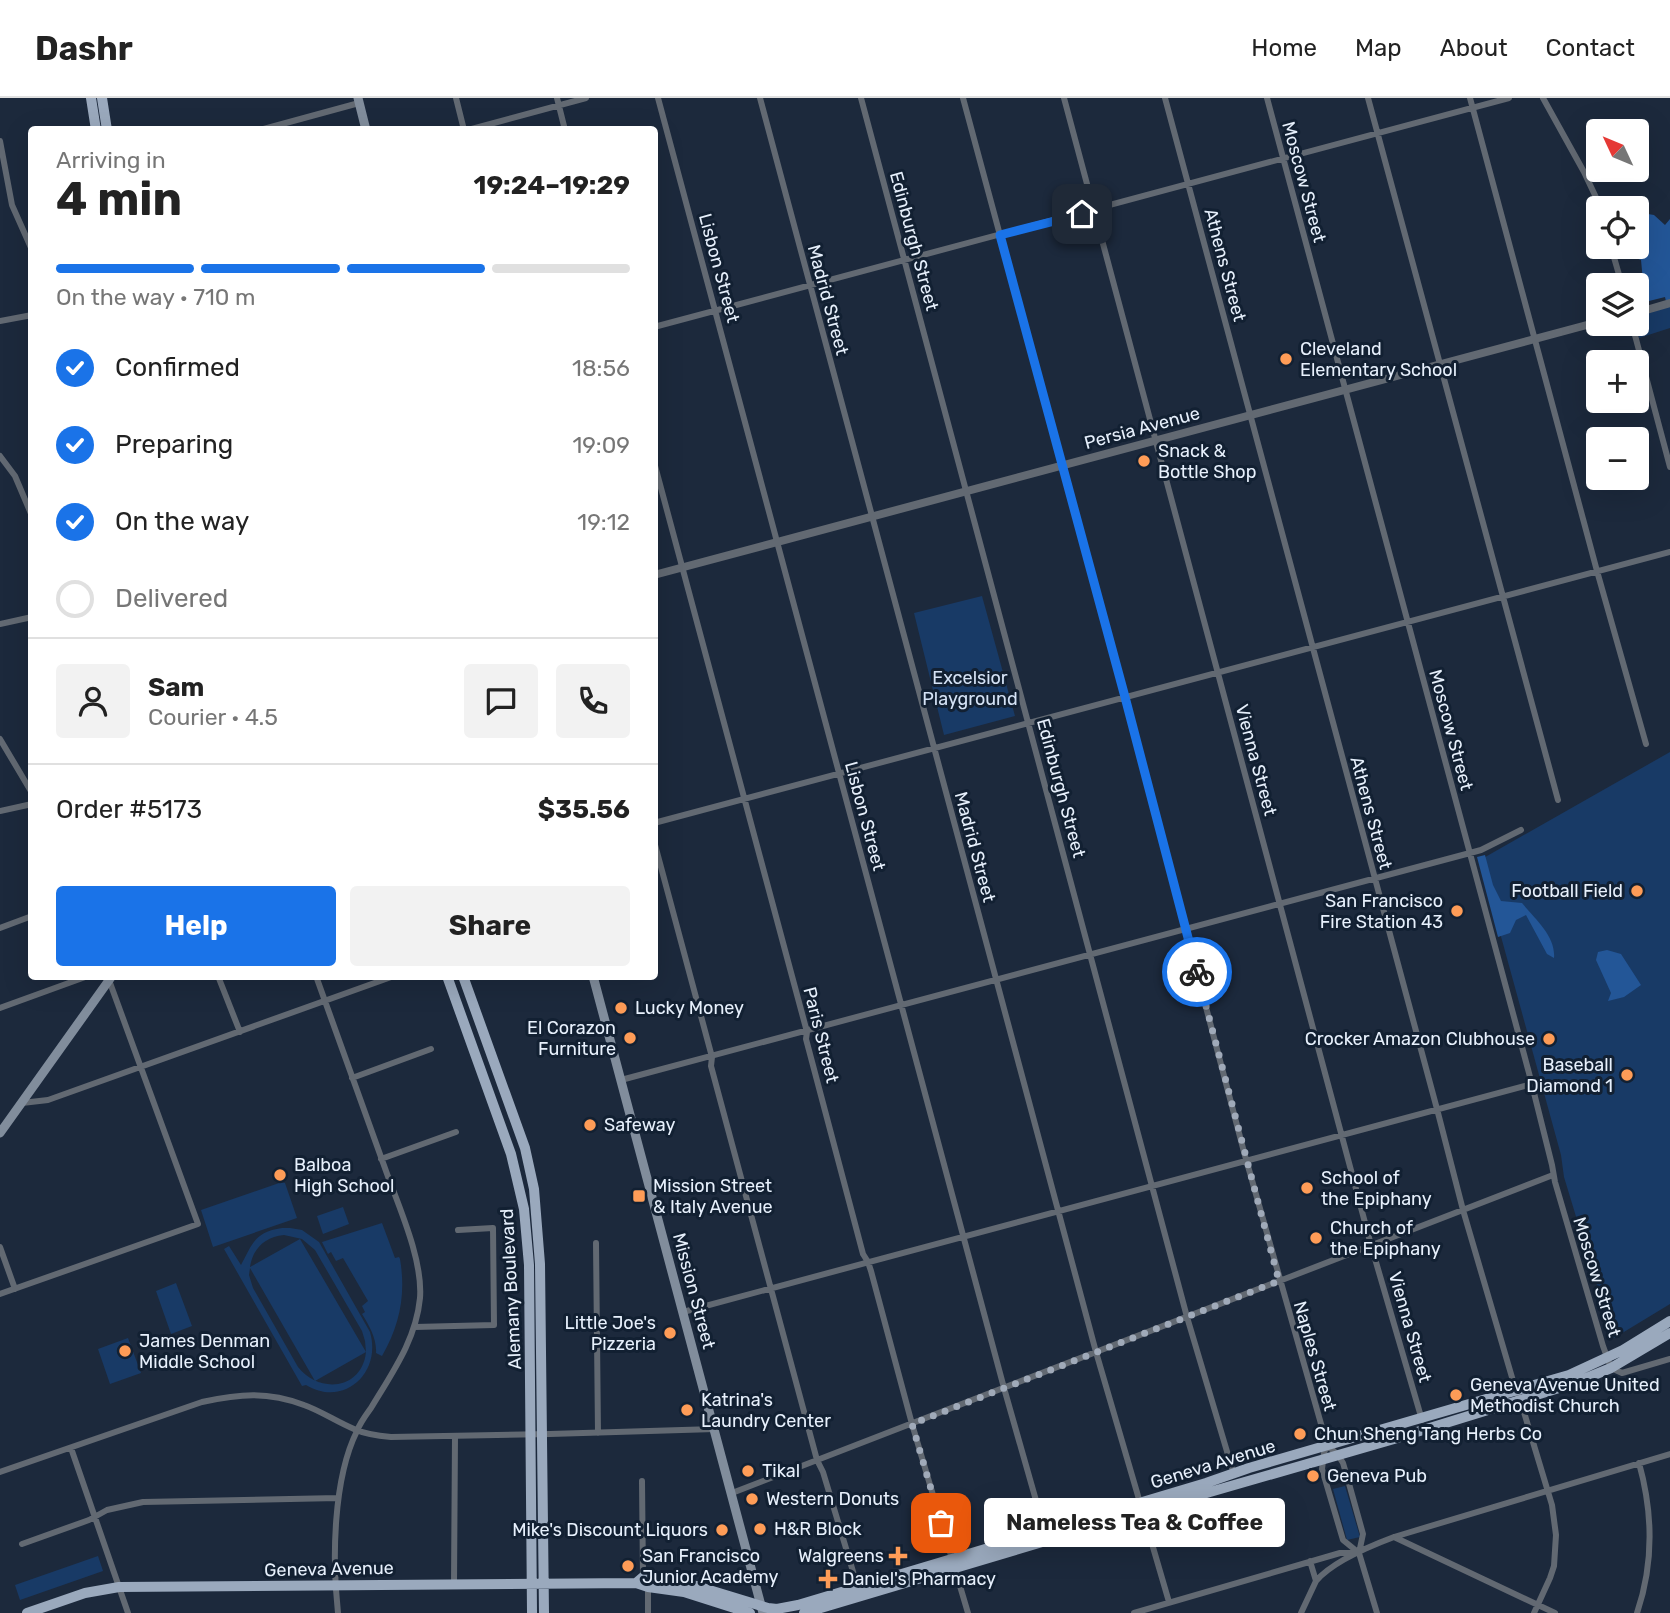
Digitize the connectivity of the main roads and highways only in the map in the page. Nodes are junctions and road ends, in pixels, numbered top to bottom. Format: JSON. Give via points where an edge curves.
{"nodes":[{"id":1,"x":91,"y":98,"type":"edge"},
{"id":2,"x":102,"y":98,"type":"edge"},
{"id":3,"x":358,"y":100,"type":"edge"},
{"id":4,"x":95,"y":126,"type":"edge"},
{"id":5,"x":106,"y":126,"type":"edge"},
{"id":6,"x":365,"y":126,"type":"edge"},
{"id":7,"x":107,"y":980,"type":"edge"},
{"id":8,"x":448,"y":980,"type":"edge"},
{"id":9,"x":464,"y":980,"type":"edge"},
{"id":10,"x":594,"y":980,"type":"edge"},
{"id":11,"x":0,"y":1133,"type":"edge"},
{"id":12,"x":1670,"y":1321,"type":"edge"},
{"id":13,"x":1670,"y":1333,"type":"edge"},
{"id":14,"x":1609,"y":1363,"type":"junction"},
{"id":15,"x":1423,"y":1423,"type":"junction"},
{"id":16,"x":537,"y":1435,"type":"junction"},
{"id":17,"x":1141,"y":1507,"type":"junction"},
{"id":18,"x":642,"y":1583,"type":"junction"},
{"id":19,"x":532,"y":1584,"type":"junction"},
{"id":20,"x":544,"y":1584,"type":"junction"},
{"id":21,"x":859,"y":1591,"type":"junction"},
{"id":22,"x":762,"y":1610,"type":"edge"},
{"id":23,"x":27,"y":1613,"type":"edge"},
{"id":24,"x":532,"y":1613,"type":"edge"},
{"id":25,"x":544,"y":1613,"type":"edge"},
{"id":26,"x":750,"y":1613,"type":"edge"},
{"id":27,"x":804,"y":1613,"type":"edge"}],
"edges":[{"from":1,"to":4,"type":"main road"},
{"from":2,"to":5,"type":"main road"},
{"from":3,"to":6,"type":"main road"},
{"from":7,"to":11,"type":"main road"},
{"from":8,"to":16,"type":"main road","name":"Alemany Boulevard","via":[[511,1154],[524,1209]]},
{"from":9,"to":16,"type":"main road","name":"Alemany Boulevard","via":[[525,1148],[534,1189],[540,1264]]},
{"from":10,"to":22,"type":"main road","name":"Mission Street"},
{"from":12,"to":14,"type":"main road","name":"Geneva Avenue"},
{"from":13,"to":14,"type":"main road","name":"Geneva Avenue"},
{"from":14,"to":15,"type":"main road","name":"Geneva Avenue"},
{"from":15,"to":17,"type":"main road","name":"Geneva Avenue","via":[[1327,1445]]},
{"from":15,"to":17,"type":"main road","name":"Geneva Avenue","via":[[1322,1460]]},
{"from":16,"to":19,"type":"main road","name":"Alemany Boulevard"},
{"from":16,"to":20,"type":"main road","name":"Alemany Boulevard"},
{"from":17,"to":21,"type":"main road","name":"Geneva Avenue"},
{"from":18,"to":20,"type":"main road","name":"Geneva Avenue"},
{"from":18,"to":22,"type":"main road","name":"Geneva Avenue","via":[[670,1579]]},
{"from":18,"to":26,"type":"main road","name":"Geneva Avenue"},
{"from":19,"to":20,"type":"main road","name":"Geneva Avenue"},
{"from":19,"to":23,"type":"main road","name":"Geneva Avenue","via":[[119,1587]]},
{"from":19,"to":24,"type":"main road","name":"Alemany Boulevard"},
{"from":20,"to":25,"type":"main road","name":"Alemany Boulevard"},
{"from":21,"to":22,"type":"main road","name":"Geneva Avenue"},
{"from":21,"to":27,"type":"main road","name":"Geneva Avenue"}]}
